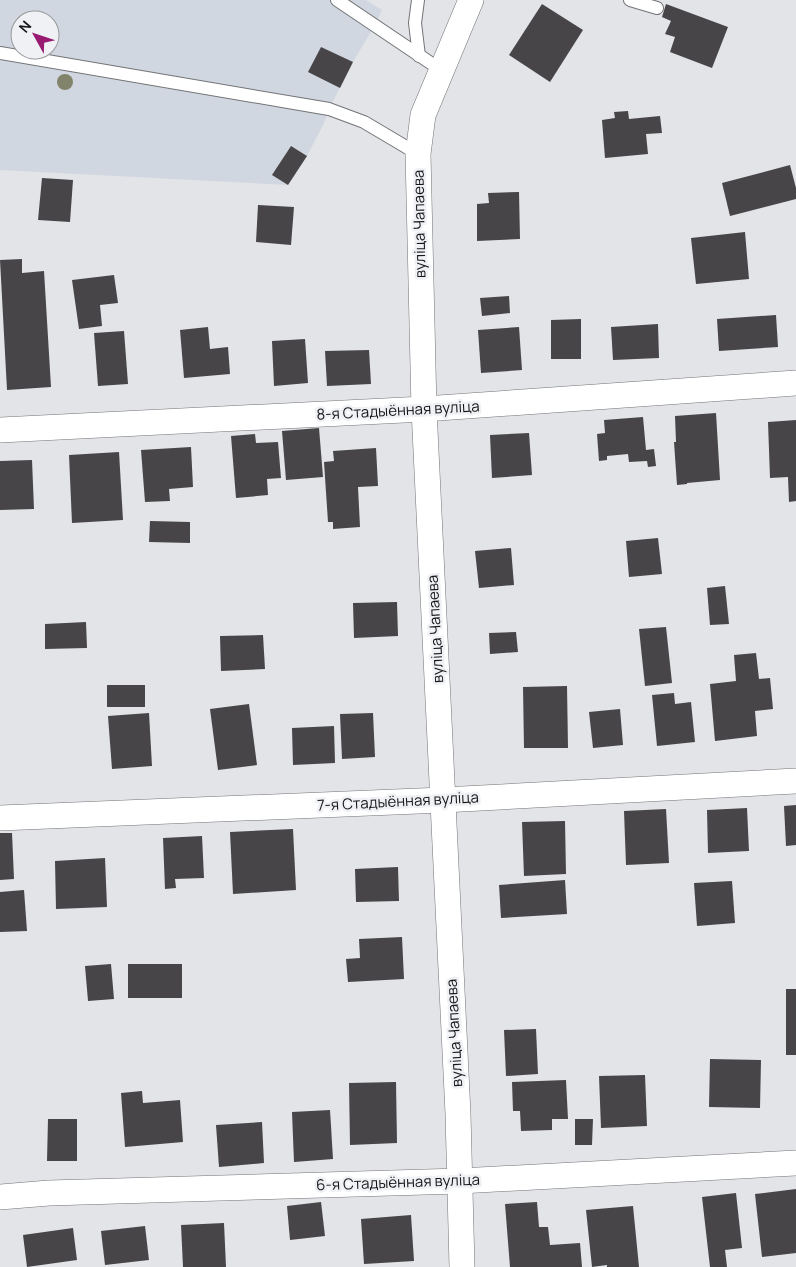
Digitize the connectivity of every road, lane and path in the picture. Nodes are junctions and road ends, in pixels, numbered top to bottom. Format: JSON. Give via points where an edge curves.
{"nodes":[{"id":1,"x":337,"y":0,"type":"edge"},
{"id":2,"x":418,"y":0,"type":"edge"},
{"id":3,"x":471,"y":0,"type":"edge"},
{"id":4,"x":630,"y":0,"type":"edge"},
{"id":5,"x":657,"y":8,"type":"dead end"},
{"id":6,"x":0,"y":53,"type":"edge"},
{"id":7,"x":419,"y":56,"type":"junction"},
{"id":8,"x":441,"y":70,"type":"junction"},
{"id":9,"x":418,"y":154,"type":"junction"},
{"id":10,"x":796,"y":383,"type":"edge"},
{"id":11,"x":424,"y":409,"type":"junction"},
{"id":12,"x":0,"y":430,"type":"edge"},
{"id":13,"x":796,"y":781,"type":"edge"},
{"id":14,"x":443,"y":800,"type":"junction"},
{"id":15,"x":0,"y":818,"type":"edge"},
{"id":16,"x":796,"y":1163,"type":"edge"},
{"id":17,"x":460,"y":1181,"type":"junction"},
{"id":18,"x":0,"y":1196,"type":"edge"},
{"id":19,"x":462,"y":1267,"type":"edge"}],
"edges":[{"from":1,"to":7,"type":"lane"},
{"from":2,"to":7,"type":"lane","via":[[415,24]]},
{"from":3,"to":8,"type":"street","name":"вуліца Чапаева"},
{"from":4,"to":5,"type":"lane"},
{"from":6,"to":9,"type":"lane","via":[[329,108],[364,122]]},
{"from":7,"to":8,"type":"lane"},
{"from":8,"to":9,"type":"street","name":"вуліца Чапаева","via":[[423,115]]},
{"from":9,"to":11,"type":"street","name":"вуліца Чапаева"},
{"from":10,"to":11,"type":"street","name":"8-я Стадыённая вуліца"},
{"from":11,"to":12,"type":"street","name":"8-я Стадыённая вуліца"},
{"from":11,"to":14,"type":"street","name":"вуліца Чапаева"},
{"from":13,"to":14,"type":"street","name":"7-я Стадыённая вуліца"},
{"from":14,"to":15,"type":"street","name":"7-я Стадыённая вуліца"},
{"from":14,"to":17,"type":"street","name":"вуліца Чапаева"},
{"from":16,"to":17,"type":"street","name":"6-я Стадыённая вуліца"},
{"from":17,"to":18,"type":"street","name":"6-я Стадыённая вуліца"},
{"from":17,"to":19,"type":"street","name":"вуліца Чапаева"}]}
